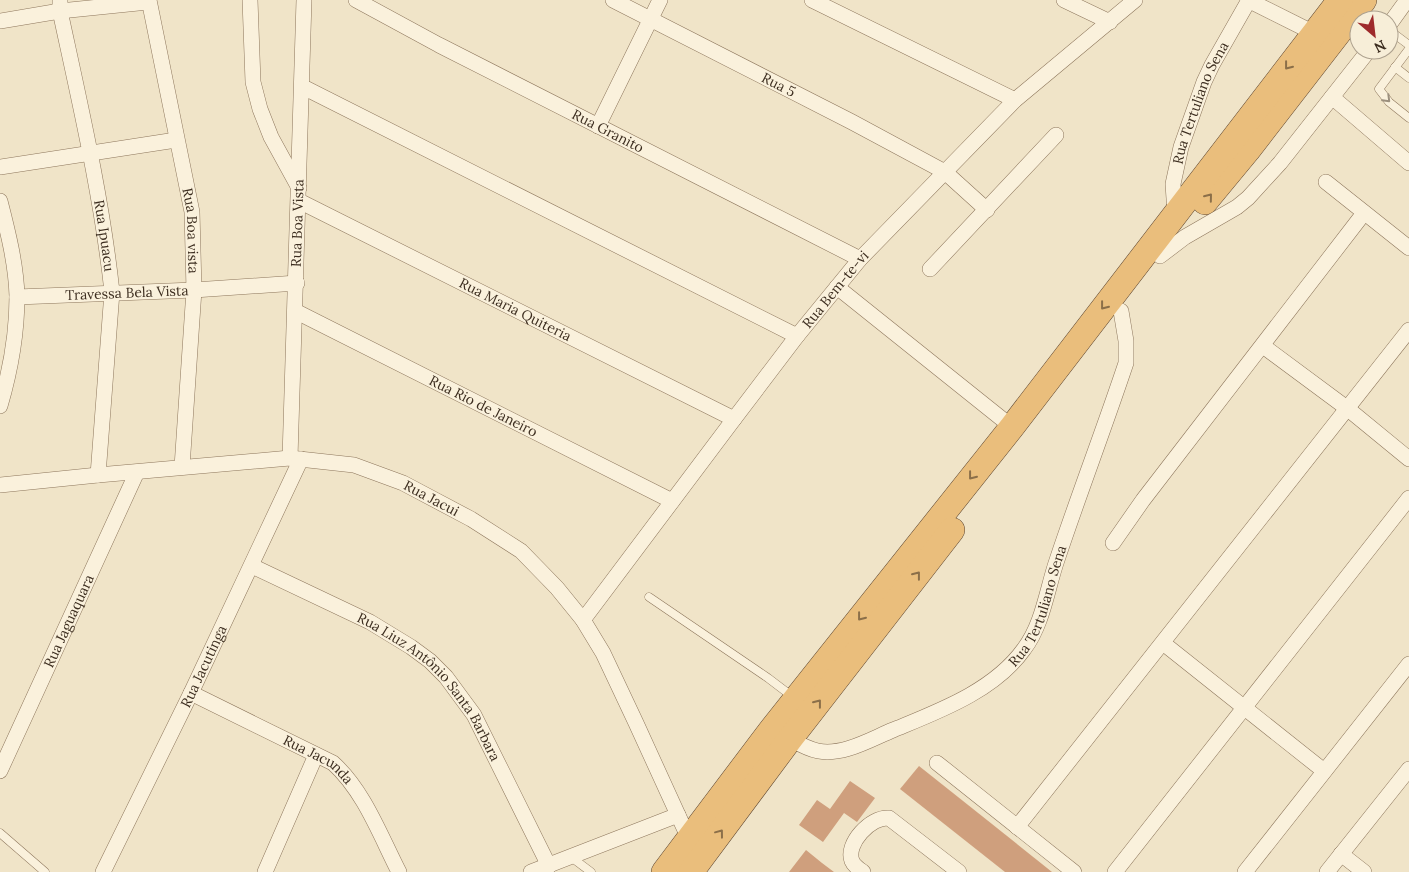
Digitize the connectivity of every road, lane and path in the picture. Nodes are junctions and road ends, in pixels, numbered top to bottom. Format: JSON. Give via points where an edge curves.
{"nodes":[{"id":1,"x":250,"y":0,"type":"edge"},
{"id":2,"x":304,"y":0,"type":"edge"},
{"id":3,"x":356,"y":0,"type":"edge"},
{"id":4,"x":613,"y":0,"type":"edge"},
{"id":5,"x":660,"y":0,"type":"edge"},
{"id":6,"x":812,"y":0,"type":"edge"},
{"id":7,"x":1064,"y":0,"type":"edge"},
{"id":8,"x":1135,"y":0,"type":"edge"},
{"id":9,"x":1249,"y":0,"type":"edge"},
{"id":10,"x":1340,"y":0,"type":"edge"},
{"id":11,"x":1364,"y":0,"type":"edge"},
{"id":12,"x":1408,"y":0,"type":"edge"},
{"id":13,"x":148,"y":1,"type":"edge"},
{"id":14,"x":60,"y":6,"type":"edge"},
{"id":15,"x":1399,"y":12,"type":"edge"},
{"id":16,"x":651,"y":18,"type":"junction"},
{"id":17,"x":0,"y":21,"type":"edge"},
{"id":18,"x":1110,"y":22,"type":"junction"},
{"id":19,"x":1314,"y":33,"type":"junction"},
{"id":20,"x":1399,"y":38,"type":"edge"},
{"id":21,"x":1409,"y":47,"type":"edge"},
{"id":22,"x":1361,"y":60,"type":"edge"},
{"id":23,"x":1395,"y":67,"type":"junction"},
{"id":24,"x":1409,"y":78,"type":"edge"},
{"id":25,"x":303,"y":87,"type":"junction"},
{"id":26,"x":1332,"y":98,"type":"junction"},
{"id":27,"x":1015,"y":100,"type":"junction"},
{"id":28,"x":1409,"y":118,"type":"edge"},
{"id":29,"x":598,"y":126,"type":"junction"},
{"id":30,"x":1056,"y":135,"type":"dead end"},
{"id":31,"x":176,"y":140,"type":"junction"},
{"id":32,"x":91,"y":154,"type":"junction"},
{"id":33,"x":1407,"y":157,"type":"edge"},
{"id":34,"x":0,"y":167,"type":"edge"},
{"id":35,"x":945,"y":172,"type":"junction"},
{"id":36,"x":1326,"y":182,"type":"dead end"},
{"id":37,"x":299,"y":195,"type":"junction"},
{"id":38,"x":0,"y":201,"type":"edge"},
{"id":39,"x":987,"y":210,"type":"junction"},
{"id":40,"x":1364,"y":213,"type":"junction"},
{"id":41,"x":1175,"y":214,"type":"junction"},
{"id":42,"x":1409,"y":248,"type":"edge"},
{"id":43,"x":1160,"y":256,"type":"junction"},
{"id":44,"x":860,"y":259,"type":"junction"},
{"id":45,"x":930,"y":268,"type":"dead end"},
{"id":46,"x":297,"y":283,"type":"junction"},
{"id":47,"x":838,"y":287,"type":"junction"},
{"id":48,"x":194,"y":290,"type":"junction"},
{"id":49,"x":112,"y":292,"type":"junction"},
{"id":50,"x":17,"y":297,"type":"junction"},
{"id":51,"x":295,"y":311,"type":"junction"},
{"id":52,"x":1121,"y":311,"type":"junction"},
{"id":53,"x":1409,"y":330,"type":"edge"},
{"id":54,"x":797,"y":336,"type":"junction"},
{"id":55,"x":1263,"y":346,"type":"junction"},
{"id":56,"x":2,"y":389,"type":"edge"},
{"id":57,"x":0,"y":406,"type":"edge"},
{"id":58,"x":1348,"y":410,"type":"junction"},
{"id":59,"x":734,"y":419,"type":"junction"},
{"id":60,"x":1012,"y":427,"type":"junction"},
{"id":61,"x":296,"y":458,"type":"junction"},
{"id":62,"x":1409,"y":459,"type":"edge"},
{"id":63,"x":182,"y":467,"type":"junction"},
{"id":64,"x":137,"y":472,"type":"junction"},
{"id":65,"x":98,"y":474,"type":"junction"},
{"id":66,"x":0,"y":485,"type":"edge"},
{"id":67,"x":1409,"y":498,"type":"edge"},
{"id":68,"x":672,"y":501,"type":"junction"},
{"id":69,"x":1113,"y":544,"type":"dead end"},
{"id":70,"x":252,"y":566,"type":"junction"},
{"id":71,"x":649,"y":597,"type":"dead end"},
{"id":72,"x":584,"y":620,"type":"junction"},
{"id":73,"x":1163,"y":643,"type":"junction"},
{"id":74,"x":1409,"y":664,"type":"edge"},
{"id":75,"x":191,"y":693,"type":"junction"},
{"id":76,"x":796,"y":699,"type":"junction"},
{"id":77,"x":1244,"y":708,"type":"junction"},
{"id":78,"x":790,"y":739,"type":"junction"},
{"id":79,"x":316,"y":755,"type":"junction"},
{"id":80,"x":937,"y":763,"type":"dead end"},
{"id":81,"x":1409,"y":769,"type":"edge"},
{"id":82,"x":0,"y":770,"type":"edge"},
{"id":83,"x":1324,"y":771,"type":"junction"},
{"id":84,"x":678,"y":814,"type":"junction"},
{"id":85,"x":1017,"y":827,"type":"junction"},
{"id":86,"x":0,"y":833,"type":"edge"},
{"id":87,"x":689,"y":839,"type":"junction"},
{"id":88,"x":1341,"y":854,"type":"junction"},
{"id":89,"x":571,"y":857,"type":"junction"},
{"id":90,"x":548,"y":866,"type":"junction"},
{"id":91,"x":46,"y":872,"type":"edge"},
{"id":92,"x":103,"y":872,"type":"edge"},
{"id":93,"x":265,"y":872,"type":"edge"},
{"id":94,"x":399,"y":872,"type":"edge"},
{"id":95,"x":531,"y":872,"type":"edge"},
{"id":96,"x":591,"y":872,"type":"edge"},
{"id":97,"x":664,"y":872,"type":"edge"},
{"id":98,"x":691,"y":872,"type":"edge"},
{"id":99,"x":863,"y":872,"type":"edge"},
{"id":100,"x":958,"y":872,"type":"edge"},
{"id":101,"x":1074,"y":872,"type":"edge"},
{"id":102,"x":1114,"y":872,"type":"edge"},
{"id":103,"x":1245,"y":872,"type":"edge"},
{"id":104,"x":1327,"y":872,"type":"edge"},
{"id":105,"x":1364,"y":872,"type":"edge"}],
"edges":[{"from":1,"to":37,"type":"street","name":"Rua Boa Vista","via":[[253,82],[271,138]]},
{"from":2,"to":25,"type":"street"},
{"from":3,"to":29,"type":"street","name":"Rua Granito"},
{"from":4,"to":16,"type":"street","name":"Rua 5"},
{"from":5,"to":16,"type":"street"},
{"from":6,"to":27,"type":"street"},
{"from":7,"to":18,"type":"street"},
{"from":8,"to":18,"type":"street","name":"Rua Bem-te-vi"},
{"from":9,"to":19,"type":"street"},
{"from":9,"to":41,"type":"street","name":"Rua Tertuliano Sena","via":[[1204,82],[1173,184]]},
{"from":10,"to":19,"type":"highway"},
{"from":43,"to":11,"type":"highway","one_way":true,"via":[[1248,150]]},
{"from":12,"to":15,"type":"street"},
{"from":13,"to":14,"type":"street"},
{"from":13,"to":31,"type":"street","name":"Rua Boa vista"},
{"from":14,"to":17,"type":"street"},
{"from":14,"to":32,"type":"street","name":"Rua Ipuacu"},
{"from":16,"to":29,"type":"street"},
{"from":16,"to":35,"type":"street","name":"Rua 5"},
{"from":18,"to":27,"type":"street","name":"Rua Bem-te-vi"},
{"from":19,"to":41,"type":"highway","one_way":true},
{"from":20,"to":21,"type":"lane"},
{"from":21,"to":23,"type":"lane"},
{"from":22,"to":26,"type":"street"},
{"from":23,"to":24,"type":"lane"},
{"from":23,"to":28,"type":"lane","one_way":true,"via":[[1380,91]]},
{"from":25,"to":37,"type":"street"},
{"from":25,"to":54,"type":"street"},
{"from":26,"to":33,"type":"street"},
{"from":26,"to":43,"type":"street","via":[[1280,163],[1237,207],[1185,237]]},
{"from":27,"to":35,"type":"street","name":"Rua Bem-te-vi"},
{"from":29,"to":44,"type":"street","name":"Rua Granito"},
{"from":30,"to":39,"type":"street"},
{"from":31,"to":32,"type":"street"},
{"from":31,"to":48,"type":"street","name":"Rua Boa vista","via":[[192,212]]},
{"from":32,"to":34,"type":"street"},
{"from":32,"to":49,"type":"street","name":"Rua Ipuacu"},
{"from":35,"to":39,"type":"street","name":"Rua 5"},
{"from":35,"to":44,"type":"street","name":"Rua Bem-te-vi"},
{"from":36,"to":40,"type":"street"},
{"from":37,"to":46,"type":"street","name":"Rua Boa Vista"},
{"from":37,"to":59,"type":"street","name":"Rua Maria Quiteria"},
{"from":38,"to":50,"type":"street"},
{"from":39,"to":45,"type":"street"},
{"from":40,"to":42,"type":"street"},
{"from":40,"to":55,"type":"street"},
{"from":41,"to":60,"type":"highway","one_way":true},
{"from":43,"to":52,"type":"highway"},
{"from":44,"to":47,"type":"street","name":"Rua Bem-te-vi"},
{"from":46,"to":48,"type":"street","name":"Travessa Bela Vista"},
{"from":46,"to":51,"type":"street","name":"Rua Boa Vista"},
{"from":47,"to":54,"type":"street","name":"Rua Bem-te-vi"},
{"from":47,"to":60,"type":"street"},
{"from":48,"to":49,"type":"street","name":"Travessa Bela Vista"},
{"from":48,"to":63,"type":"street","name":"Rua Boa vista"},
{"from":49,"to":50,"type":"street","name":"Travessa Bela Vista"},
{"from":49,"to":65,"type":"street","name":"Rua Ipuacu"},
{"from":50,"to":56,"type":"street","via":[[14,332]]},
{"from":51,"to":61,"type":"street","name":"Rua Boa Vista"},
{"from":51,"to":68,"type":"street","name":"Rua Rio de Janeiro"},
{"from":78,"to":52,"type":"highway","one_way":true},
{"from":52,"to":78,"type":"street","name":"Rua Tertuliano Sena","via":[[1126,363],[1056,561],[1041,613],[1024,649],[995,678],[950,706],[849,748],[818,751]]},
{"from":53,"to":58,"type":"street"},
{"from":54,"to":59,"type":"street","name":"Rua Bem-te-vi"},
{"from":55,"to":58,"type":"street"},
{"from":55,"to":69,"type":"street","via":[[1142,500]]},
{"from":56,"to":57,"type":"street"},
{"from":58,"to":62,"type":"street"},
{"from":58,"to":73,"type":"street"},
{"from":59,"to":68,"type":"street","name":"Rua Bem-te-vi"},
{"from":60,"to":76,"type":"highway","one_way":true},
{"from":61,"to":63,"type":"street","name":"Rua Jacui"},
{"from":61,"to":70,"type":"street","name":"Rua Jacutinga"},
{"from":61,"to":72,"type":"street","name":"Rua Jacui","via":[[354,465],[381,474],[471,519],[521,551]]},
{"from":63,"to":64,"type":"street","name":"Rua Jacui"},
{"from":64,"to":65,"type":"street","name":"Rua Jacui"},
{"from":64,"to":82,"type":"street","name":"Rua Jaguaquara"},
{"from":65,"to":66,"type":"street","name":"Rua Jacui"},
{"from":67,"to":77,"type":"street"},
{"from":68,"to":72,"type":"street","name":"Rua Bem-te-vi"},
{"from":70,"to":75,"type":"street","name":"Rua Jacutinga"},
{"from":70,"to":90,"type":"street","name":"Rua Liuz Antônio Santa Barbara","via":[[370,622],[411,647],[446,677],[474,715]]},
{"from":71,"to":76,"type":"lane"},
{"from":72,"to":84,"type":"street","name":"Rua Jacui"},
{"from":73,"to":77,"type":"street"},
{"from":73,"to":85,"type":"street"},
{"from":74,"to":83,"type":"street"},
{"from":75,"to":79,"type":"street","name":"Rua Jacunda"},
{"from":75,"to":92,"type":"street","name":"Rua Jacutinga"},
{"from":76,"to":87,"type":"highway"},
{"from":77,"to":83,"type":"street"},
{"from":77,"to":102,"type":"street"},
{"from":98,"to":78,"type":"highway","one_way":true},
{"from":79,"to":93,"type":"street"},
{"from":79,"to":94,"type":"street","name":"Rua Jacunda","via":[[333,763],[349,780]]},
{"from":80,"to":85,"type":"street"},
{"from":81,"to":88,"type":"street"},
{"from":83,"to":103,"type":"street"},
{"from":84,"to":87,"type":"street","name":"Rua Jacui"},
{"from":84,"to":89,"type":"street"},
{"from":85,"to":101,"type":"street"},
{"from":86,"to":91,"type":"lane"},
{"from":87,"to":97,"type":"highway"},
{"from":88,"to":104,"type":"street"},
{"from":88,"to":105,"type":"street"},
{"from":89,"to":90,"type":"street"},
{"from":89,"to":96,"type":"lane"},
{"from":90,"to":95,"type":"street"},
{"from":99,"to":100,"type":"street","via":[[851,859],[857,839],[867,825],[879,818],[889,818]]}]}
